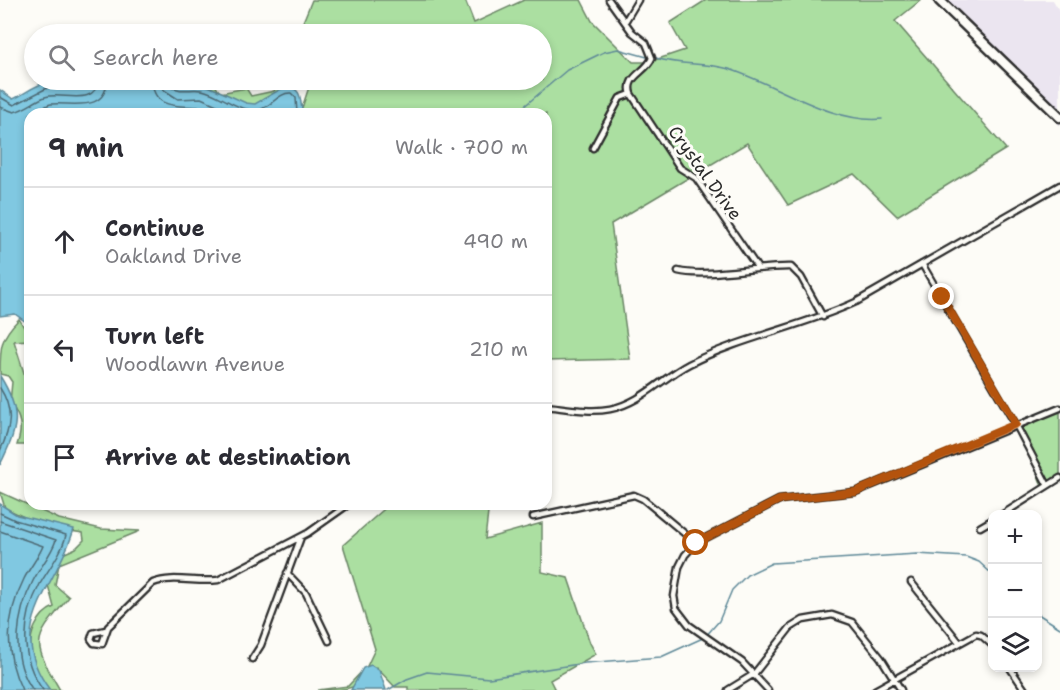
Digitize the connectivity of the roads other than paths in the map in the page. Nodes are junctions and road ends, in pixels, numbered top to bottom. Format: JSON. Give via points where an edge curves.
{"nodes":[{"id":1,"x":609,"y":0,"type":"edge"},
{"id":2,"x":638,"y":0,"type":"edge"},
{"id":3,"x":939,"y":0,"type":"edge"},
{"id":4,"x":626,"y":20,"type":"junction"},
{"id":5,"x":631,"y":94,"type":"junction"},
{"id":6,"x":1060,"y":117,"type":"edge"},
{"id":7,"x":593,"y":148,"type":"dead end"},
{"id":8,"x":1060,"y":185,"type":"edge"},
{"id":9,"x":922,"y":264,"type":"junction"},
{"id":10,"x":757,"y":267,"type":"junction"},
{"id":11,"x":678,"y":271,"type":"dead end"},
{"id":12,"x":823,"y":317,"type":"junction"},
{"id":13,"x":552,"y":406,"type":"edge"},
{"id":14,"x":1060,"y":408,"type":"edge"},
{"id":15,"x":1016,"y":424,"type":"junction"},
{"id":16,"x":1060,"y":478,"type":"edge"},
{"id":17,"x":1047,"y":484,"type":"junction"},
{"id":18,"x":340,"y":510,"type":"edge"},
{"id":19,"x":1010,"y":510,"type":"edge"},
{"id":20,"x":532,"y":517,"type":"dead end"},
{"id":21,"x":988,"y":523,"type":"edge"},
{"id":22,"x":980,"y":528,"type":"dead end"},
{"id":23,"x":302,"y":536,"type":"junction"},
{"id":24,"x":696,"y":543,"type":"junction"},
{"id":25,"x":287,"y":573,"type":"junction"},
{"id":26,"x":911,"y":582,"type":"dead end"},
{"id":27,"x":106,"y":630,"type":"dead end"},
{"id":28,"x":328,"y":641,"type":"dead end"},
{"id":29,"x":988,"y":641,"type":"edge"},
{"id":30,"x":959,"y":642,"type":"junction"},
{"id":31,"x":252,"y":659,"type":"dead end"},
{"id":32,"x":1013,"y":672,"type":"edge"},
{"id":33,"x":754,"y":674,"type":"junction"},
{"id":34,"x":894,"y":679,"type":"junction"},
{"id":35,"x":728,"y":690,"type":"edge"},
{"id":36,"x":768,"y":690,"type":"edge"},
{"id":37,"x":875,"y":690,"type":"edge"},
{"id":38,"x":901,"y":690,"type":"edge"},
{"id":39,"x":1025,"y":690,"type":"edge"}],
"edges":[{"from":1,"to":4,"type":"street"},
{"from":2,"to":4,"type":"street"},
{"from":3,"to":6,"type":"highway"},
{"from":4,"to":5,"type":"street","via":[[632,32],[646,43],[652,58],[646,69],[630,80]]},
{"from":5,"to":7,"type":"street","via":[[620,98]]},
{"from":5,"to":10,"type":"street","name":"Crystal Drive","via":[[680,168],[696,178]]},
{"from":8,"to":9,"type":"street"},
{"from":9,"to":12,"type":"street"},
{"from":9,"to":15,"type":"street"},
{"from":10,"to":11,"type":"street","via":[[690,274]]},
{"from":10,"to":12,"type":"street","via":[[791,267],[801,277]]},
{"from":12,"to":13,"type":"street","via":[[688,364],[631,402],[609,410]]},
{"from":14,"to":15,"type":"street"},
{"from":15,"to":17,"type":"street"},
{"from":15,"to":24,"type":"street","via":[[855,492],[779,500]]},
{"from":16,"to":17,"type":"street"},
{"from":17,"to":19,"type":"street"},
{"from":18,"to":23,"type":"street"},
{"from":20,"to":24,"type":"street","via":[[634,495],[651,504]]},
{"from":21,"to":22,"type":"street"},
{"from":23,"to":25,"type":"street"},
{"from":23,"to":27,"type":"street","via":[[218,580],[153,583]]},
{"from":24,"to":33,"type":"street","via":[[679,567],[676,608],[689,625]]},
{"from":25,"to":28,"type":"street","via":[[306,593]]},
{"from":25,"to":31,"type":"street","via":[[261,645]]},
{"from":26,"to":30,"type":"street"},
{"from":29,"to":30,"type":"street","via":[[976,634]]},
{"from":30,"to":34,"type":"street"},
{"from":32,"to":39,"type":"street"},
{"from":33,"to":34,"type":"street","via":[[790,628],[803,620],[832,615],[852,622]]},
{"from":33,"to":35,"type":"street"},
{"from":33,"to":36,"type":"street"},
{"from":34,"to":37,"type":"street"},
{"from":34,"to":38,"type":"street"}]}
